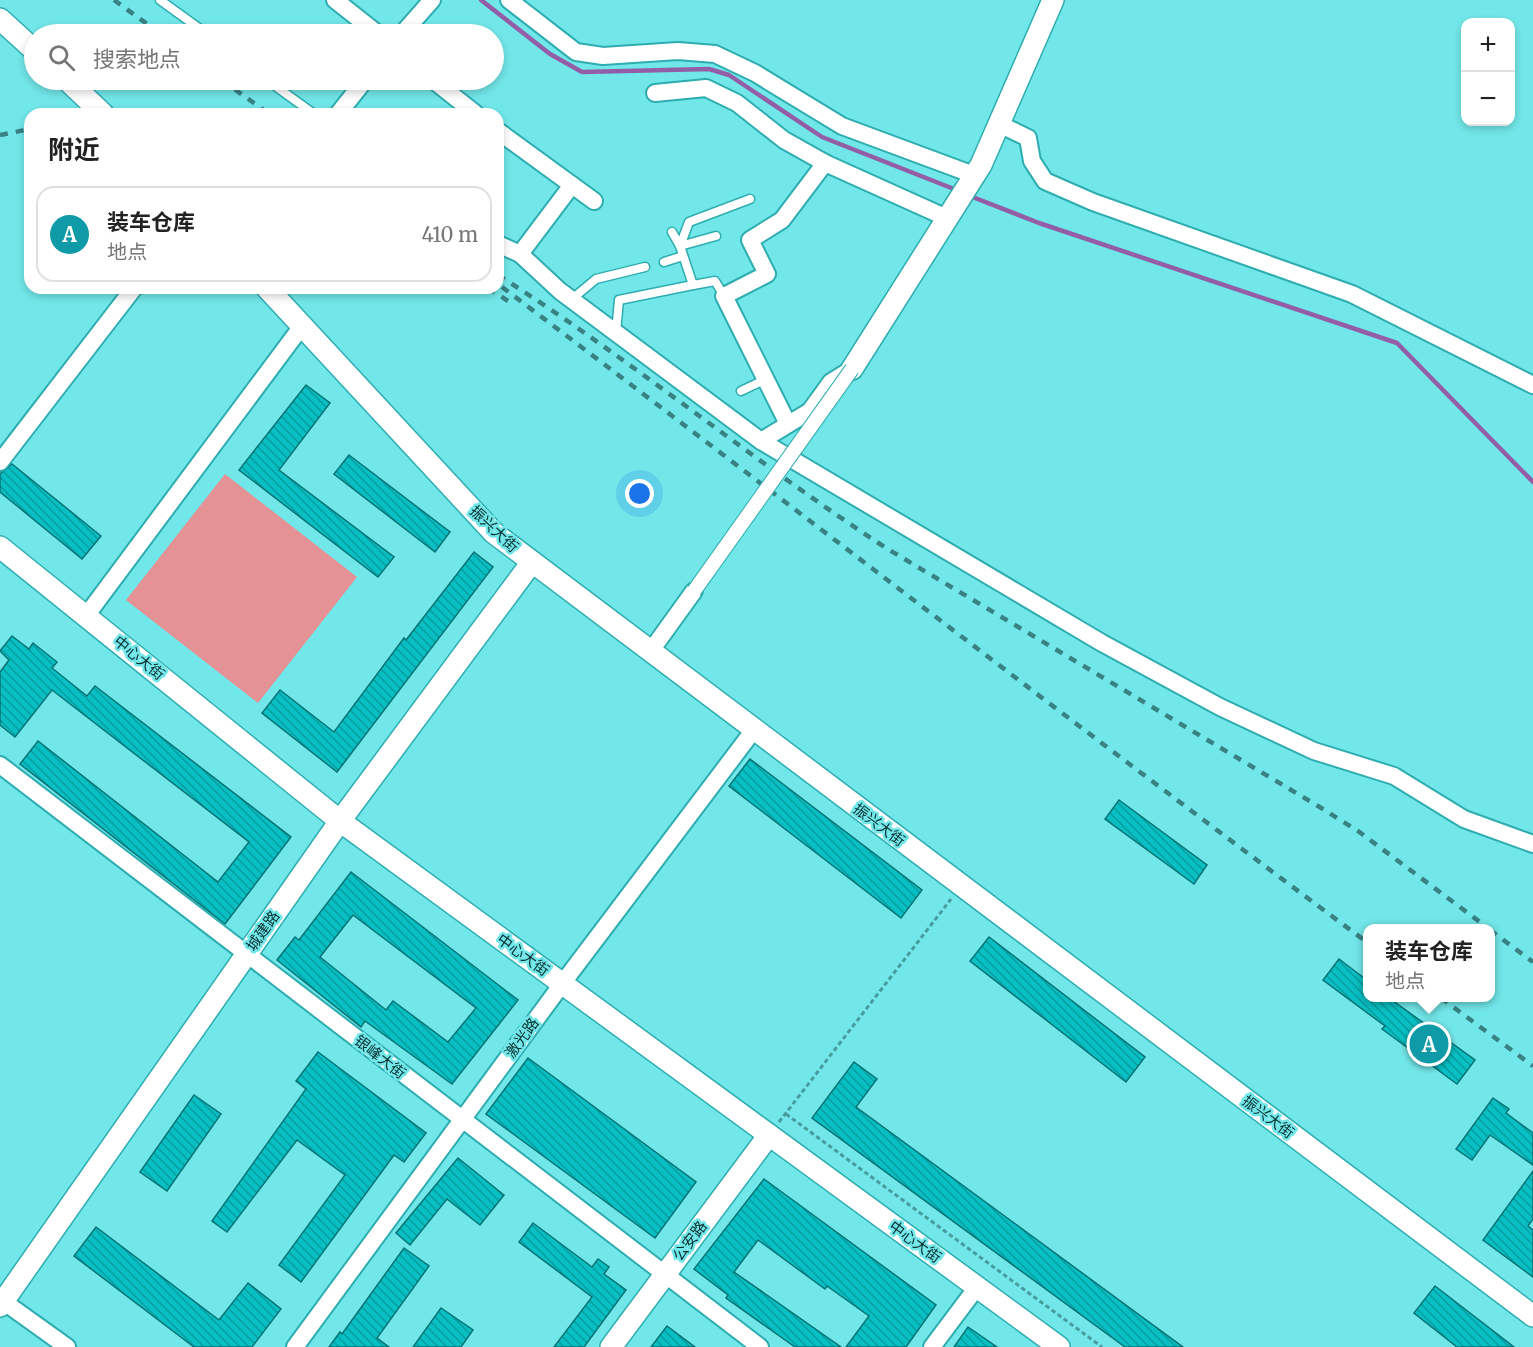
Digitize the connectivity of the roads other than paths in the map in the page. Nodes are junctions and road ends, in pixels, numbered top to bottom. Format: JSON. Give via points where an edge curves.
{"nodes":[{"id":1,"x":160,"y":0,"type":"edge"},
{"id":2,"x":335,"y":0,"type":"edge"},
{"id":3,"x":432,"y":0,"type":"edge"},
{"id":4,"x":509,"y":0,"type":"edge"},
{"id":5,"x":1053,"y":0,"type":"edge"},
{"id":6,"x":0,"y":19,"type":"edge"},
{"id":7,"x":193,"y":24,"type":"edge"},
{"id":8,"x":365,"y":24,"type":"edge"},
{"id":9,"x":411,"y":24,"type":"edge"},
{"id":10,"x":24,"y":41,"type":"edge"},
{"id":11,"x":78,"y":90,"type":"edge"},
{"id":12,"x":281,"y":90,"type":"edge"},
{"id":13,"x":357,"y":90,"type":"edge"},
{"id":14,"x":446,"y":90,"type":"edge"},
{"id":15,"x":655,"y":93,"type":"dead end"},
{"id":16,"x":97,"y":108,"type":"edge"},
{"id":17,"x":306,"y":108,"type":"edge"},
{"id":18,"x":343,"y":108,"type":"edge"},
{"id":19,"x":468,"y":108,"type":"edge"},
{"id":20,"x":999,"y":124,"type":"junction"},
{"id":21,"x":504,"y":134,"type":"edge"},
{"id":22,"x":825,"y":163,"type":"junction"},
{"id":23,"x":572,"y":185,"type":"junction"},
{"id":24,"x":967,"y":187,"type":"junction"},
{"id":25,"x":750,"y":199,"type":"dead end"},
{"id":26,"x":594,"y":201,"type":"dead end"},
{"id":27,"x":947,"y":218,"type":"junction"},
{"id":28,"x":672,"y":232,"type":"dead end"},
{"id":29,"x":716,"y":236,"type":"dead end"},
{"id":30,"x":680,"y":246,"type":"junction"},
{"id":31,"x":504,"y":247,"type":"edge"},
{"id":32,"x":520,"y":254,"type":"junction"},
{"id":33,"x":683,"y":256,"type":"junction"},
{"id":34,"x":664,"y":262,"type":"dead end"},
{"id":35,"x":645,"y":267,"type":"dead end"},
{"id":36,"x":693,"y":285,"type":"junction"},
{"id":37,"x":129,"y":294,"type":"edge"},
{"id":38,"x":273,"y":294,"type":"edge"},
{"id":39,"x":724,"y":296,"type":"junction"},
{"id":40,"x":572,"y":299,"type":"junction"},
{"id":41,"x":302,"y":326,"type":"junction"},
{"id":42,"x":616,"y":332,"type":"junction"},
{"id":43,"x":852,"y":369,"type":"junction"},
{"id":44,"x":764,"y":380,"type":"junction"},
{"id":45,"x":1533,"y":386,"type":"edge"},
{"id":46,"x":741,"y":391,"type":"dead end"},
{"id":47,"x":788,"y":424,"type":"junction"},
{"id":48,"x":761,"y":441,"type":"junction"},
{"id":49,"x":0,"y":462,"type":"edge"},
{"id":50,"x":0,"y":546,"type":"edge"},
{"id":51,"x":532,"y":562,"type":"junction"},
{"id":52,"x":694,"y":591,"type":"joint"},
{"id":53,"x":86,"y":616,"type":"junction"},
{"id":54,"x":650,"y":652,"type":"junction"},
{"id":55,"x":753,"y":731,"type":"junction"},
{"id":56,"x":0,"y":765,"type":"edge"},
{"id":57,"x":340,"y":821,"type":"junction"},
{"id":58,"x":1533,"y":844,"type":"edge"},
{"id":59,"x":246,"y":954,"type":"junction"},
{"id":60,"x":562,"y":984,"type":"junction"},
{"id":61,"x":462,"y":1120,"type":"junction"},
{"id":62,"x":769,"y":1135,"type":"junction"},
{"id":63,"x":664,"y":1275,"type":"junction"},
{"id":64,"x":977,"y":1287,"type":"junction"},
{"id":65,"x":1,"y":1302,"type":"edge"},
{"id":66,"x":1533,"y":1316,"type":"edge"},
{"id":67,"x":67,"y":1347,"type":"edge"},
{"id":68,"x":295,"y":1347,"type":"edge"},
{"id":69,"x":610,"y":1347,"type":"edge"},
{"id":70,"x":760,"y":1347,"type":"edge"},
{"id":71,"x":932,"y":1347,"type":"edge"},
{"id":72,"x":1059,"y":1347,"type":"edge"}],
"edges":[{"from":1,"to":7,"type":"lane"},
{"from":2,"to":8,"type":"street"},
{"from":3,"to":9,"type":"street"},
{"from":4,"to":24,"type":"street","via":[[576,52],[603,56],[678,51],[715,54],[755,73],[842,126]]},
{"from":5,"to":20,"type":"street"},
{"from":6,"to":10,"type":"street"},
{"from":11,"to":16,"type":"street"},
{"from":12,"to":17,"type":"lane"},
{"from":13,"to":18,"type":"street"},
{"from":14,"to":19,"type":"street"},
{"from":15,"to":22,"type":"street","via":[[706,88],[737,103],[784,140]]},
{"from":20,"to":24,"type":"street"},
{"from":20,"to":45,"type":"street","via":[[1028,138],[1032,161],[1045,181],[1093,202],[1352,294]]},
{"from":21,"to":23,"type":"street"},
{"from":22,"to":27,"type":"street"},
{"from":22,"to":39,"type":"street","via":[[782,220],[750,240],[766,274]]},
{"from":23,"to":26,"type":"street"},
{"from":23,"to":32,"type":"street"},
{"from":24,"to":27,"type":"street"},
{"from":25,"to":30,"type":"lane","via":[[689,222]]},
{"from":27,"to":43,"type":"street"},
{"from":28,"to":30,"type":"lane"},
{"from":29,"to":30,"type":"lane"},
{"from":30,"to":33,"type":"lane"},
{"from":31,"to":32,"type":"street"},
{"from":32,"to":40,"type":"street"},
{"from":33,"to":34,"type":"lane"},
{"from":33,"to":36,"type":"lane"},
{"from":35,"to":40,"type":"lane","via":[[596,279]]},
{"from":36,"to":39,"type":"lane","via":[[715,281]]},
{"from":36,"to":42,"type":"lane","via":[[620,300]]},
{"from":37,"to":49,"type":"street"},
{"from":38,"to":41,"type":"street","name":"振兴大街"},
{"from":39,"to":44,"type":"street"},
{"from":40,"to":42,"type":"street"},
{"from":41,"to":51,"type":"street","name":"振兴大街","via":[[494,533]]},
{"from":41,"to":53,"type":"street"},
{"from":42,"to":48,"type":"street"},
{"from":43,"to":47,"type":"street","via":[[831,382],[810,411]]},
{"from":43,"to":52,"type":"street","bridge":true},
{"from":44,"to":46,"type":"lane"},
{"from":44,"to":47,"type":"street"},
{"from":47,"to":48,"type":"street"},
{"from":48,"to":58,"type":"street","via":[[1101,643],[1220,706],[1314,752],[1394,776],[1464,819]]},
{"from":50,"to":53,"type":"street","name":"中心大街"},
{"from":51,"to":54,"type":"street","name":"振兴大街"},
{"from":51,"to":57,"type":"street","name":"城建路"},
{"from":52,"to":54,"type":"street"},
{"from":53,"to":57,"type":"street","name":"中心大街"},
{"from":54,"to":55,"type":"street","name":"振兴大街"},
{"from":55,"to":60,"type":"street","name":"激光路"},
{"from":55,"to":66,"type":"street","name":"振兴大街"},
{"from":56,"to":59,"type":"street","name":"银峰大街"},
{"from":57,"to":59,"type":"street","name":"城建路"},
{"from":57,"to":60,"type":"street","name":"中心大街"},
{"from":59,"to":61,"type":"street","name":"银峰大街"},
{"from":59,"to":65,"type":"street","name":"城建路"},
{"from":60,"to":61,"type":"street","name":"激光路"},
{"from":60,"to":62,"type":"street","name":"中心大街"},
{"from":61,"to":63,"type":"street","name":"银峰大街"},
{"from":61,"to":68,"type":"street","name":"激光路"},
{"from":62,"to":63,"type":"street","name":"公安路"},
{"from":62,"to":64,"type":"street","name":"中心大街"},
{"from":63,"to":69,"type":"street","name":"公安路"},
{"from":63,"to":70,"type":"street","name":"银峰大街"},
{"from":64,"to":71,"type":"street"},
{"from":64,"to":72,"type":"street","name":"中心大街"},
{"from":65,"to":67,"type":"street"}]}
